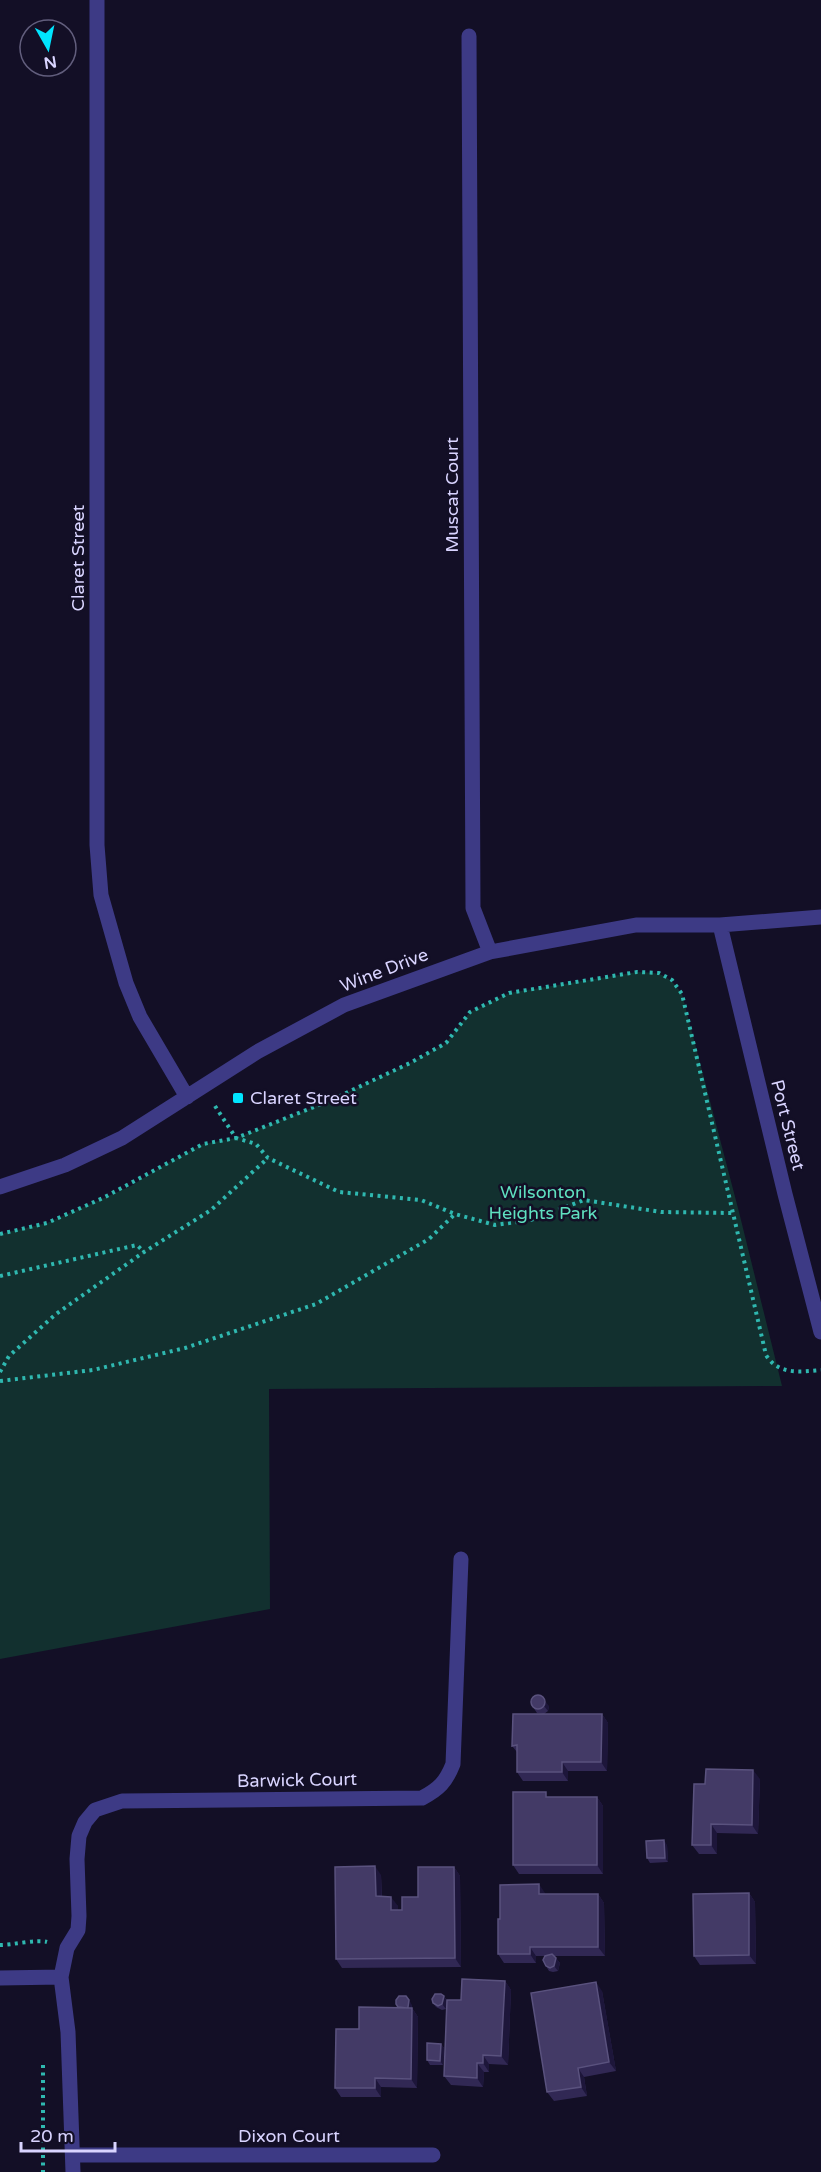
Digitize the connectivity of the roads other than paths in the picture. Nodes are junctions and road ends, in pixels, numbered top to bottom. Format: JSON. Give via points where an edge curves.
{"nodes":[{"id":1,"x":97,"y":0,"type":"edge"},
{"id":2,"x":469,"y":36,"type":"dead end"},
{"id":3,"x":821,"y":917,"type":"edge"},
{"id":4,"x":720,"y":925,"type":"junction"},
{"id":5,"x":490,"y":952,"type":"junction"},
{"id":6,"x":188,"y":1097,"type":"junction"},
{"id":7,"x":0,"y":1187,"type":"edge"},
{"id":8,"x":821,"y":1332,"type":"edge"},
{"id":9,"x":461,"y":1558,"type":"dead end"},
{"id":10,"x":61,"y":1977,"type":"junction"},
{"id":11,"x":0,"y":1978,"type":"edge"},
{"id":12,"x":73,"y":2155,"type":"junction"},
{"id":13,"x":433,"y":2155,"type":"dead end"},
{"id":14,"x":73,"y":2172,"type":"edge"}],
"edges":[{"from":1,"to":6,"type":"street","name":"Claret Street","via":[[97,845],[101,895],[140,1017]]},
{"from":2,"to":5,"type":"street","name":"Muscat Court","via":[[473,908]]},
{"from":3,"to":4,"type":"street","name":"Wine Drive"},
{"from":4,"to":5,"type":"street","name":"Wine Drive","via":[[636,925]]},
{"from":4,"to":8,"type":"street","name":"Port Street"},
{"from":5,"to":6,"type":"street","name":"Wine Drive","via":[[344,1005],[257,1052]]},
{"from":6,"to":7,"type":"street","name":"Wine Drive","via":[[122,1138],[65,1165]]},
{"from":9,"to":10,"type":"street","name":"Barwick Court","via":[[453,1764],[438,1790],[422,1798],[122,1801],[95,1810],[80,1836],[78,1930],[67,1948]]},
{"from":10,"to":11,"type":"street"},
{"from":10,"to":12,"type":"street","name":"Barwick Court","via":[[68,2032]]},
{"from":12,"to":13,"type":"street","name":"Dixon Court"},
{"from":12,"to":14,"type":"street","name":"Barwick Court"}]}
